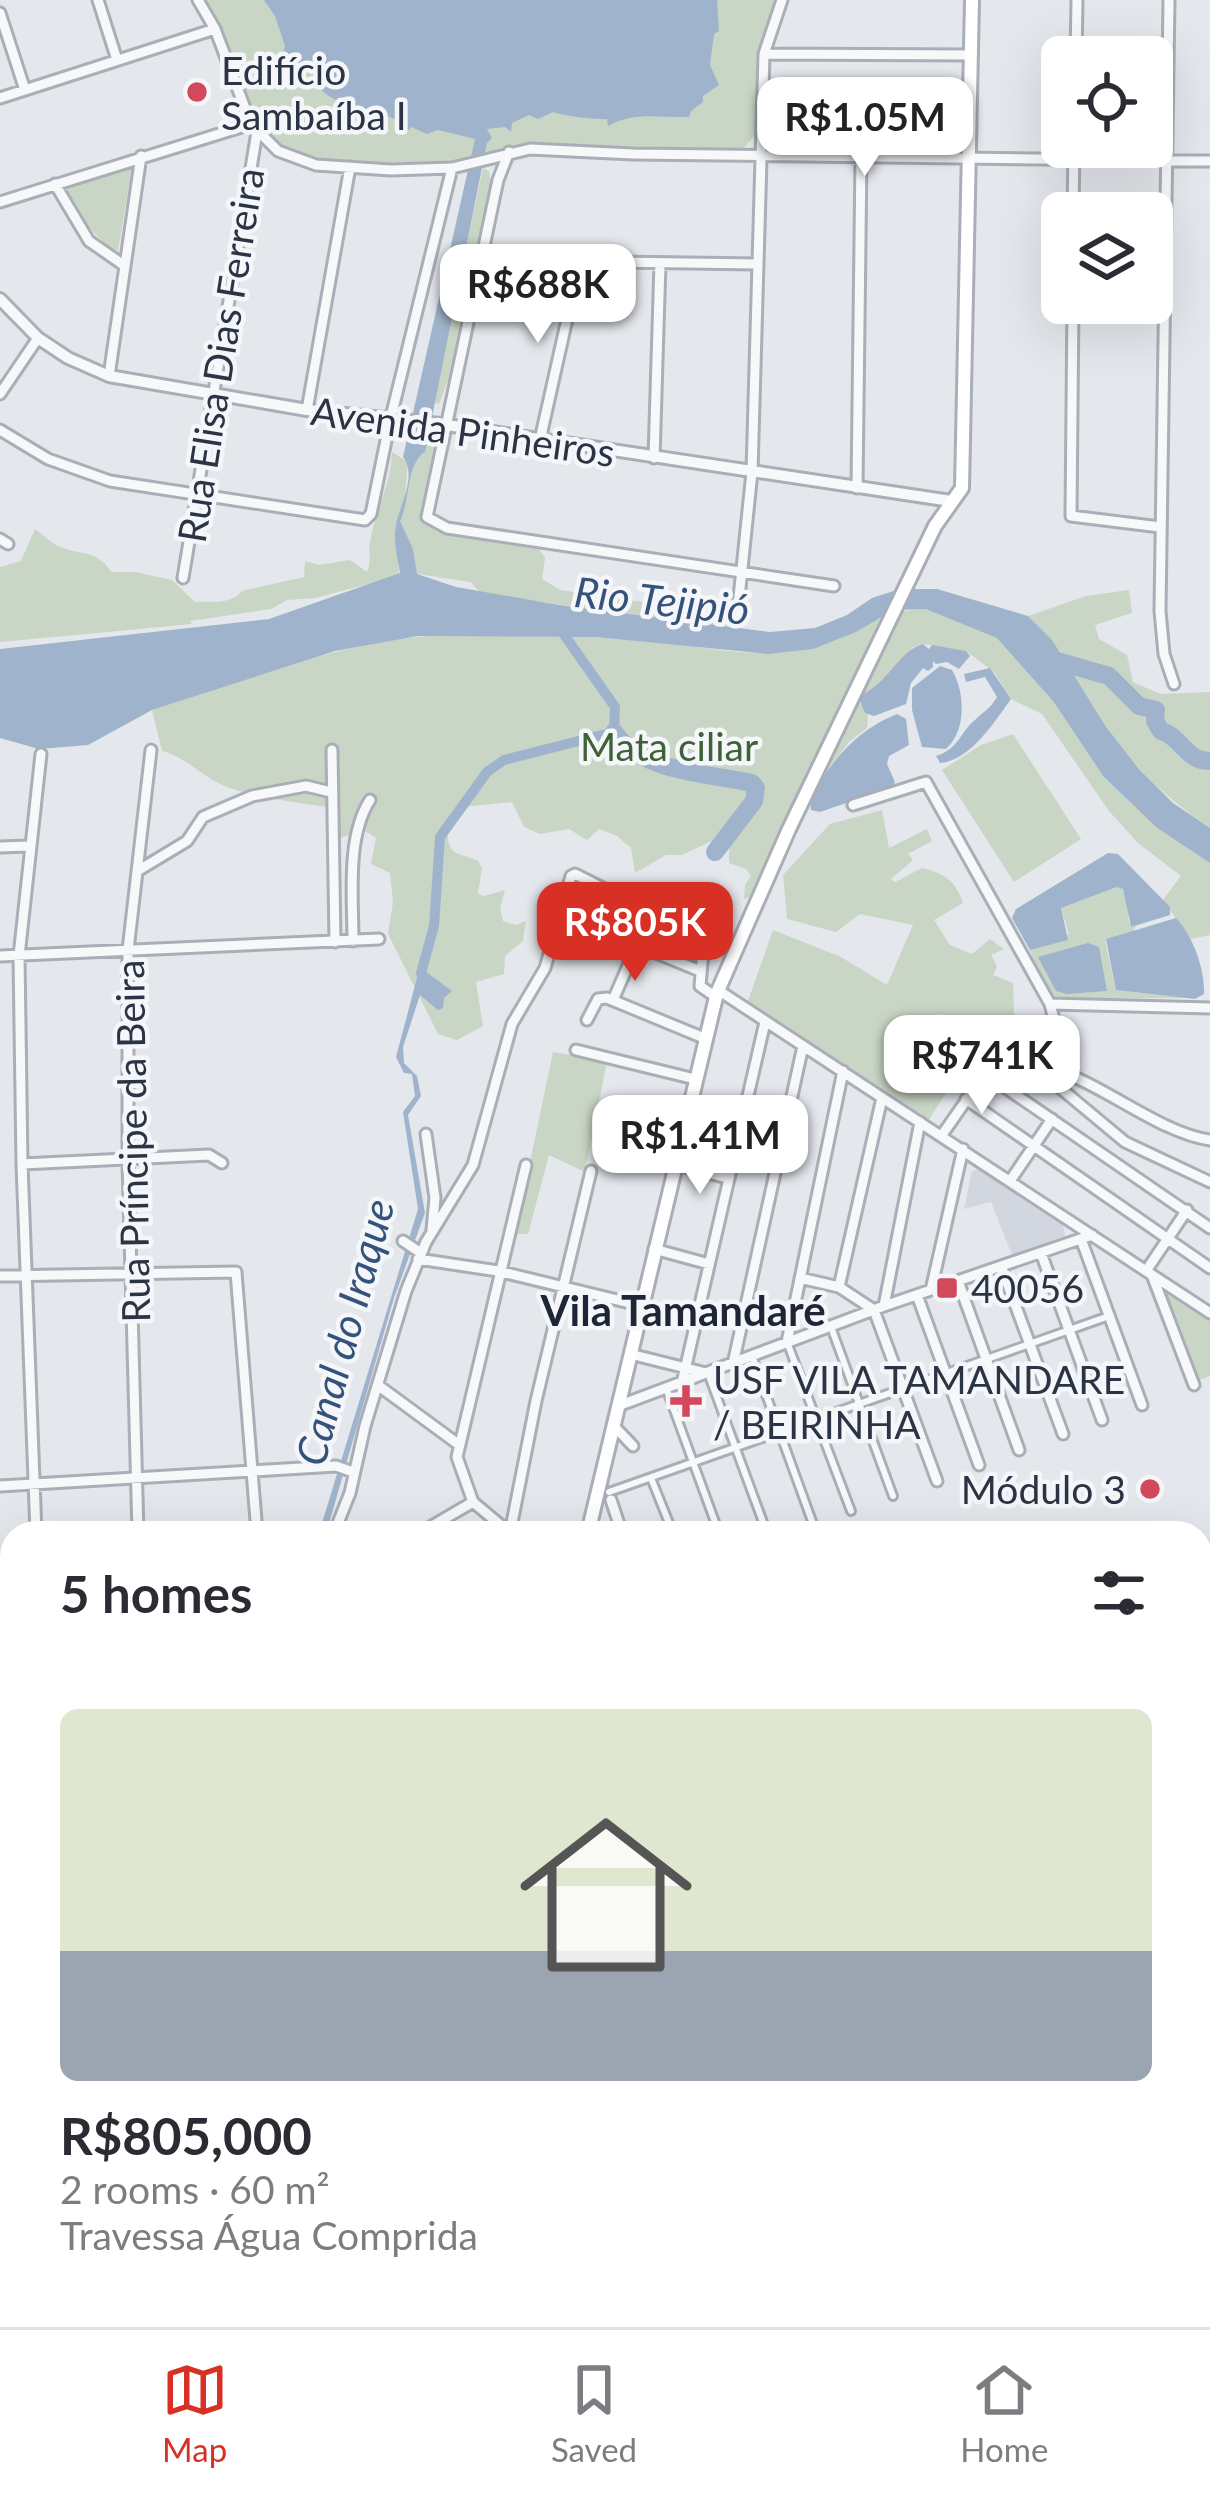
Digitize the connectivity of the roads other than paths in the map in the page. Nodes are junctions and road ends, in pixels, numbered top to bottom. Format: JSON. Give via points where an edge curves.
{"nodes":[{"id":1,"x":98,"y":0,"type":"edge"},
{"id":2,"x":198,"y":0,"type":"edge"},
{"id":3,"x":782,"y":0,"type":"edge"},
{"id":4,"x":972,"y":0,"type":"edge"},
{"id":5,"x":1077,"y":0,"type":"edge"},
{"id":6,"x":1169,"y":0,"type":"edge"},
{"id":7,"x":0,"y":14,"type":"edge"},
{"id":8,"x":215,"y":29,"type":"junction"},
{"id":9,"x":1076,"y":36,"type":"edge"},
{"id":10,"x":1169,"y":36,"type":"edge"},
{"id":11,"x":764,"y":54,"type":"junction"},
{"id":12,"x":972,"y":55,"type":"junction"},
{"id":13,"x":117,"y":60,"type":"junction"},
{"id":14,"x":25,"y":90,"type":"junction"},
{"id":15,"x":0,"y":98,"type":"edge"},
{"id":16,"x":254,"y":128,"type":"junction"},
{"id":17,"x":509,"y":152,"type":"junction"},
{"id":18,"x":762,"y":156,"type":"junction"},
{"id":19,"x":141,"y":157,"type":"junction"},
{"id":20,"x":861,"y":157,"type":"junction"},
{"id":21,"x":490,"y":158,"type":"junction"},
{"id":22,"x":969,"y":160,"type":"junction"},
{"id":23,"x":1041,"y":160,"type":"edge"},
{"id":24,"x":1173,"y":160,"type":"edge"},
{"id":25,"x":1210,"y":161,"type":"edge"},
{"id":26,"x":350,"y":167,"type":"junction"},
{"id":27,"x":452,"y":168,"type":"junction"},
{"id":28,"x":1167,"y":168,"type":"edge"},
{"id":29,"x":498,"y":179,"type":"junction"},
{"id":30,"x":55,"y":184,"type":"junction"},
{"id":31,"x":0,"y":202,"type":"edge"},
{"id":32,"x":480,"y":260,"type":"junction"},
{"id":33,"x":580,"y":261,"type":"junction"},
{"id":34,"x":660,"y":262,"type":"junction"},
{"id":35,"x":757,"y":265,"type":"junction"},
{"id":36,"x":125,"y":266,"type":"junction"},
{"id":37,"x":0,"y":299,"type":"edge"},
{"id":38,"x":1073,"y":324,"type":"edge"},
{"id":39,"x":38,"y":338,"type":"junction"},
{"id":40,"x":109,"y":376,"type":"junction"},
{"id":41,"x":0,"y":394,"type":"edge"},
{"id":42,"x":212,"y":396,"type":"junction"},
{"id":43,"x":307,"y":410,"type":"junction"},
{"id":44,"x":390,"y":421,"type":"junction"},
{"id":45,"x":443,"y":425,"type":"junction"},
{"id":46,"x":0,"y":430,"type":"edge"},
{"id":47,"x":540,"y":440,"type":"junction"},
{"id":48,"x":654,"y":458,"type":"junction"},
{"id":49,"x":752,"y":472,"type":"junction"},
{"id":50,"x":857,"y":488,"type":"junction"},
{"id":51,"x":197,"y":496,"type":"junction"},
{"id":52,"x":952,"y":501,"type":"junction"},
{"id":53,"x":1160,"y":527,"type":"junction"},
{"id":54,"x":743,"y":572,"type":"junction"},
{"id":55,"x":183,"y":578,"type":"dead end"},
{"id":56,"x":834,"y":586,"type":"dead end"},
{"id":57,"x":737,"y":617,"type":"dead end"},
{"id":58,"x":1174,"y":684,"type":"dead end"},
{"id":59,"x":151,"y":750,"type":"dead end"},
{"id":60,"x":332,"y":751,"type":"dead end"},
{"id":61,"x":41,"y":754,"type":"dead end"},
{"id":62,"x":331,"y":792,"type":"junction"},
{"id":63,"x":370,"y":800,"type":"dead end"},
{"id":64,"x":853,"y":805,"type":"dead end"},
{"id":65,"x":29,"y":846,"type":"junction"},
{"id":66,"x":0,"y":847,"type":"edge"},
{"id":67,"x":139,"y":870,"type":"junction"},
{"id":68,"x":379,"y":939,"type":"dead end"},
{"id":69,"x":353,"y":941,"type":"junction"},
{"id":70,"x":335,"y":942,"type":"junction"},
{"id":71,"x":128,"y":950,"type":"junction"},
{"id":72,"x":0,"y":956,"type":"edge"},
{"id":73,"x":19,"y":956,"type":"junction"},
{"id":74,"x":700,"y":971,"type":"junction"},
{"id":75,"x":716,"y":994,"type":"junction"},
{"id":76,"x":613,"y":1000,"type":"junction"},
{"id":77,"x":1050,"y":1004,"type":"junction"},
{"id":78,"x":1210,"y":1008,"type":"edge"},
{"id":79,"x":587,"y":1020,"type":"dead end"},
{"id":80,"x":765,"y":1022,"type":"junction"},
{"id":81,"x":704,"y":1038,"type":"junction"},
{"id":82,"x":803,"y":1046,"type":"junction"},
{"id":83,"x":576,"y":1049,"type":"dead end"},
{"id":84,"x":1051,"y":1070,"type":"junction"},
{"id":85,"x":843,"y":1071,"type":"junction"},
{"id":86,"x":984,"y":1073,"type":"junction"},
{"id":87,"x":695,"y":1078,"type":"junction"},
{"id":88,"x":883,"y":1098,"type":"junction"},
{"id":89,"x":967,"y":1099,"type":"junction"},
{"id":90,"x":1116,"y":1099,"type":"junction"},
{"id":91,"x":1052,"y":1119,"type":"junction"},
{"id":92,"x":920,"y":1122,"type":"junction"},
{"id":93,"x":1100,"y":1122,"type":"junction"},
{"id":94,"x":426,"y":1134,"type":"dead end"},
{"id":95,"x":942,"y":1135,"type":"junction"},
{"id":96,"x":1210,"y":1141,"type":"edge"},
{"id":97,"x":1034,"y":1146,"type":"junction"},
{"id":98,"x":963,"y":1149,"type":"junction"},
{"id":99,"x":128,"y":1161,"type":"junction"},
{"id":100,"x":222,"y":1163,"type":"dead end"},
{"id":101,"x":22,"y":1164,"type":"junction"},
{"id":102,"x":674,"y":1164,"type":"junction"},
{"id":103,"x":526,"y":1165,"type":"dead end"},
{"id":104,"x":591,"y":1171,"type":"dead end"},
{"id":105,"x":727,"y":1178,"type":"junction"},
{"id":106,"x":1010,"y":1180,"type":"junction"},
{"id":107,"x":1210,"y":1182,"type":"edge"},
{"id":108,"x":1187,"y":1210,"type":"junction"},
{"id":109,"x":1210,"y":1228,"type":"edge"},
{"id":110,"x":432,"y":1232,"type":"junction"},
{"id":111,"x":1087,"y":1237,"type":"junction"},
{"id":112,"x":1168,"y":1237,"type":"junction"},
{"id":113,"x":412,"y":1250,"type":"junction"},
{"id":114,"x":654,"y":1250,"type":"junction"},
{"id":115,"x":1041,"y":1253,"type":"junction"},
{"id":116,"x":709,"y":1264,"type":"junction"},
{"id":117,"x":1001,"y":1266,"type":"junction"},
{"id":118,"x":1210,"y":1268,"type":"edge"},
{"id":119,"x":498,"y":1271,"type":"junction"},
{"id":120,"x":131,"y":1273,"type":"junction"},
{"id":121,"x":1149,"y":1273,"type":"junction"},
{"id":122,"x":26,"y":1275,"type":"junction"},
{"id":123,"x":0,"y":1276,"type":"edge"},
{"id":124,"x":800,"y":1278,"type":"junction"},
{"id":125,"x":958,"y":1281,"type":"junction"},
{"id":126,"x":564,"y":1287,"type":"junction"},
{"id":127,"x":839,"y":1287,"type":"junction"},
{"id":128,"x":931,"y":1290,"type":"junction"},
{"id":129,"x":917,"y":1295,"type":"junction"},
{"id":130,"x":642,"y":1306,"type":"junction"},
{"id":131,"x":879,"y":1308,"type":"junction"},
{"id":132,"x":1210,"y":1313,"type":"edge"},
{"id":133,"x":1109,"y":1316,"type":"junction"},
{"id":134,"x":832,"y":1327,"type":"junction"},
{"id":135,"x":1068,"y":1330,"type":"junction"},
{"id":136,"x":788,"y":1342,"type":"junction"},
{"id":137,"x":1029,"y":1343,"type":"junction"},
{"id":138,"x":630,"y":1354,"type":"junction"},
{"id":139,"x":752,"y":1356,"type":"junction"},
{"id":140,"x":986,"y":1359,"type":"junction"},
{"id":141,"x":733,"y":1364,"type":"junction"},
{"id":142,"x":685,"y":1368,"type":"junction"},
{"id":143,"x":707,"y":1373,"type":"junction"},
{"id":144,"x":946,"y":1374,"type":"junction"},
{"id":145,"x":682,"y":1383,"type":"junction"},
{"id":146,"x":1194,"y":1385,"type":"dead end"},
{"id":147,"x":379,"y":1386,"type":"junction"},
{"id":148,"x":666,"y":1388,"type":"junction"},
{"id":149,"x":903,"y":1388,"type":"junction"},
{"id":150,"x":860,"y":1404,"type":"junction"},
{"id":151,"x":1142,"y":1405,"type":"dead end"},
{"id":152,"x":618,"y":1406,"type":"junction"},
{"id":153,"x":817,"y":1419,"type":"junction"},
{"id":154,"x":1102,"y":1420,"type":"dead end"},
{"id":155,"x":613,"y":1425,"type":"junction"},
{"id":156,"x":778,"y":1432,"type":"junction"},
{"id":157,"x":1063,"y":1434,"type":"dead end"},
{"id":158,"x":458,"y":1444,"type":"junction"},
{"id":159,"x":634,"y":1446,"type":"dead end"},
{"id":160,"x":736,"y":1449,"type":"junction"},
{"id":161,"x":1019,"y":1450,"type":"dead end"},
{"id":162,"x":694,"y":1464,"type":"junction"},
{"id":163,"x":979,"y":1465,"type":"dead end"},
{"id":164,"x":346,"y":1469,"type":"junction"},
{"id":165,"x":254,"y":1472,"type":"junction"},
{"id":166,"x":651,"y":1478,"type":"junction"},
{"id":167,"x":137,"y":1480,"type":"junction"},
{"id":168,"x":937,"y":1481,"type":"dead end"},
{"id":169,"x":35,"y":1485,"type":"junction"},
{"id":170,"x":0,"y":1486,"type":"edge"},
{"id":171,"x":606,"y":1496,"type":"junction"},
{"id":172,"x":893,"y":1496,"type":"dead end"},
{"id":173,"x":473,"y":1502,"type":"junction"},
{"id":174,"x":851,"y":1511,"type":"dead end"},
{"id":175,"x":36,"y":1521,"type":"edge"},
{"id":176,"x":138,"y":1521,"type":"edge"},
{"id":177,"x":256,"y":1521,"type":"edge"},
{"id":178,"x":339,"y":1521,"type":"edge"},
{"id":179,"x":440,"y":1521,"type":"edge"},
{"id":180,"x":496,"y":1521,"type":"edge"},
{"id":181,"x":512,"y":1521,"type":"edge"},
{"id":182,"x":594,"y":1521,"type":"edge"},
{"id":183,"x":617,"y":1521,"type":"edge"},
{"id":184,"x":668,"y":1521,"type":"edge"},
{"id":185,"x":715,"y":1521,"type":"edge"},
{"id":186,"x":763,"y":1521,"type":"edge"},
{"id":187,"x":811,"y":1521,"type":"edge"}],
"edges":[{"from":1,"to":13,"type":"street"},
{"from":2,"to":8,"type":"street"},
{"from":3,"to":11,"type":"street"},
{"from":4,"to":12,"type":"main road"},
{"from":5,"to":9,"type":"street"},
{"from":6,"to":10,"type":"street"},
{"from":7,"to":14,"type":"street"},
{"from":8,"to":13,"type":"street"},
{"from":8,"to":16,"type":"street"},
{"from":11,"to":12,"type":"street"},
{"from":11,"to":18,"type":"street"},
{"from":12,"to":22,"type":"main road"},
{"from":13,"to":14,"type":"street"},
{"from":14,"to":15,"type":"street"},
{"from":16,"to":19,"type":"street"},
{"from":16,"to":26,"type":"street","via":[[297,160]]},
{"from":16,"to":42,"type":"street","name":"Rua Elisa Dias Ferreira"},
{"from":17,"to":18,"type":"street"},
{"from":17,"to":21,"type":"street"},
{"from":17,"to":29,"type":"street"},
{"from":18,"to":20,"type":"street"},
{"from":18,"to":35,"type":"street"},
{"from":19,"to":30,"type":"street"},
{"from":19,"to":36,"type":"street"},
{"from":20,"to":22,"type":"street"},
{"from":20,"to":50,"type":"street"},
{"from":21,"to":27,"type":"street"},
{"from":21,"to":29,"type":"street"},
{"from":22,"to":23,"type":"street"},
{"from":22,"to":52,"type":"main road","via":[[962,488]]},
{"from":24,"to":25,"type":"street"},
{"from":26,"to":27,"type":"street"},
{"from":26,"to":43,"type":"street"},
{"from":27,"to":44,"type":"street"},
{"from":28,"to":53,"type":"street"},
{"from":29,"to":32,"type":"street"},
{"from":30,"to":31,"type":"street"},
{"from":30,"to":36,"type":"street","via":[[89,241]]},
{"from":32,"to":33,"type":"street"},
{"from":32,"to":45,"type":"street"},
{"from":33,"to":34,"type":"street"},
{"from":33,"to":47,"type":"street"},
{"from":34,"to":35,"type":"street"},
{"from":34,"to":48,"type":"street"},
{"from":35,"to":49,"type":"street"},
{"from":36,"to":40,"type":"street"},
{"from":37,"to":39,"type":"street","name":"Avenida Pinheiros"},
{"from":38,"to":53,"type":"street","via":[[1071,516]]},
{"from":39,"to":40,"type":"street","name":"Avenida Pinheiros"},
{"from":39,"to":41,"type":"street"},
{"from":40,"to":42,"type":"street","name":"Avenida Pinheiros"},
{"from":42,"to":43,"type":"street","name":"Avenida Pinheiros"},
{"from":42,"to":51,"type":"street","name":"Rua Elisa Dias Ferreira"},
{"from":43,"to":44,"type":"street","name":"Avenida Pinheiros"},
{"from":44,"to":45,"type":"street","name":"Avenida Pinheiros"},
{"from":44,"to":51,"type":"street","via":[[371,514],[360,521]]},
{"from":45,"to":47,"type":"street","name":"Avenida Pinheiros"},
{"from":45,"to":54,"type":"street","via":[[425,511],[430,521]]},
{"from":46,"to":51,"type":"street","via":[[82,474]]},
{"from":47,"to":48,"type":"street","name":"Avenida Pinheiros"},
{"from":48,"to":49,"type":"street","name":"Avenida Pinheiros"},
{"from":49,"to":50,"type":"street","name":"Avenida Pinheiros"},
{"from":49,"to":54,"type":"street"},
{"from":50,"to":52,"type":"street","name":"Avenida Pinheiros"},
{"from":51,"to":55,"type":"street","name":"Rua Elisa Dias Ferreira"},
{"from":52,"to":75,"type":"main road"},
{"from":53,"to":58,"type":"street","via":[[1161,633]]},
{"from":54,"to":56,"type":"street"},
{"from":54,"to":57,"type":"street"},
{"from":59,"to":67,"type":"street","name":"Rua Príncipe da Beira"},
{"from":60,"to":62,"type":"street"},
{"from":61,"to":65,"type":"street"},
{"from":62,"to":67,"type":"street","via":[[305,786],[252,796],[203,817],[187,841]]},
{"from":62,"to":70,"type":"street"},
{"from":63,"to":69,"type":"street","via":[[353,872]]},
{"from":64,"to":77,"type":"street","via":[[928,785]]},
{"from":65,"to":66,"type":"street"},
{"from":65,"to":73,"type":"street"},
{"from":67,"to":71,"type":"street","name":"Rua Príncipe da Beira"},
{"from":68,"to":69,"type":"street"},
{"from":69,"to":70,"type":"street"},
{"from":70,"to":71,"type":"street"},
{"from":71,"to":73,"type":"street"},
{"from":71,"to":99,"type":"street","name":"Rua Príncipe da Beira"},
{"from":72,"to":73,"type":"street"},
{"from":73,"to":101,"type":"street"},
{"from":74,"to":75,"type":"street","via":[[701,989]]},
{"from":74,"to":76,"type":"street","via":[[635,946]]},
{"from":74,"to":110,"type":"street","via":[[704,939],[573,874],[545,968],[512,1024],[473,1165]]},
{"from":75,"to":80,"type":"street"},
{"from":75,"to":81,"type":"main road"},
{"from":76,"to":79,"type":"street","via":[[598,999]]},
{"from":76,"to":81,"type":"street"},
{"from":77,"to":78,"type":"street"},
{"from":77,"to":84,"type":"street","via":[[1057,1039]]},
{"from":80,"to":82,"type":"street"},
{"from":80,"to":105,"type":"street"},
{"from":81,"to":87,"type":"main road"},
{"from":82,"to":85,"type":"street"},
{"from":82,"to":141,"type":"street"},
{"from":83,"to":87,"type":"street"},
{"from":84,"to":86,"type":"street","via":[[1012,1061]]},
{"from":84,"to":90,"type":"street"},
{"from":84,"to":93,"type":"street","via":[[1056,1086]]},
{"from":85,"to":88,"type":"street"},
{"from":85,"to":124,"type":"street"},
{"from":86,"to":89,"type":"street"},
{"from":86,"to":91,"type":"street"},
{"from":87,"to":102,"type":"main road"},
{"from":88,"to":92,"type":"street"},
{"from":88,"to":127,"type":"street"},
{"from":89,"to":95,"type":"street"},
{"from":89,"to":97,"type":"street"},
{"from":90,"to":93,"type":"street"},
{"from":90,"to":96,"type":"street"},
{"from":91,"to":97,"type":"street"},
{"from":91,"to":108,"type":"street"},
{"from":92,"to":95,"type":"street"},
{"from":92,"to":131,"type":"street"},
{"from":93,"to":107,"type":"street"},
{"from":94,"to":110,"type":"street"},
{"from":95,"to":98,"type":"street"},
{"from":97,"to":106,"type":"street"},
{"from":97,"to":112,"type":"street"},
{"from":98,"to":106,"type":"street"},
{"from":98,"to":128,"type":"street"},
{"from":99,"to":100,"type":"street","via":[[209,1155]]},
{"from":99,"to":101,"type":"street"},
{"from":99,"to":120,"type":"street","name":"Rua Príncipe da Beira"},
{"from":101,"to":122,"type":"street"},
{"from":102,"to":105,"type":"street"},
{"from":102,"to":114,"type":"main road"},
{"from":103,"to":119,"type":"street"},
{"from":104,"to":126,"type":"street"},
{"from":105,"to":116,"type":"street"},
{"from":106,"to":111,"type":"street"},
{"from":108,"to":109,"type":"street"},
{"from":108,"to":112,"type":"street"},
{"from":110,"to":113,"type":"street"},
{"from":111,"to":115,"type":"street"},
{"from":111,"to":121,"type":"street"},
{"from":111,"to":133,"type":"street"},
{"from":112,"to":118,"type":"street"},
{"from":112,"to":121,"type":"street"},
{"from":113,"to":119,"type":"street"},
{"from":113,"to":147,"type":"street"},
{"from":114,"to":116,"type":"street"},
{"from":114,"to":130,"type":"main road"},
{"from":115,"to":117,"type":"street"},
{"from":115,"to":135,"type":"street"},
{"from":116,"to":142,"type":"street"},
{"from":117,"to":125,"type":"street"},
{"from":117,"to":137,"type":"street"},
{"from":119,"to":126,"type":"street"},
{"from":119,"to":158,"type":"street"},
{"from":120,"to":122,"type":"street"},
{"from":120,"to":165,"type":"street","via":[[236,1273]]},
{"from":120,"to":167,"type":"street","name":"Rua Príncipe da Beira"},
{"from":121,"to":132,"type":"street"},
{"from":121,"to":146,"type":"street"},
{"from":122,"to":123,"type":"street"},
{"from":122,"to":169,"type":"street"},
{"from":124,"to":127,"type":"street"},
{"from":124,"to":136,"type":"street"},
{"from":125,"to":128,"type":"street"},
{"from":125,"to":140,"type":"street"},
{"from":126,"to":130,"type":"street"},
{"from":126,"to":181,"type":"street"},
{"from":127,"to":131,"type":"street"},
{"from":128,"to":129,"type":"street"},
{"from":129,"to":131,"type":"street"},
{"from":129,"to":144,"type":"street"},
{"from":130,"to":138,"type":"main road"},
{"from":131,"to":134,"type":"street"},
{"from":131,"to":149,"type":"street"},
{"from":133,"to":135,"type":"street"},
{"from":133,"to":151,"type":"street"},
{"from":134,"to":136,"type":"street"},
{"from":134,"to":150,"type":"street"},
{"from":135,"to":137,"type":"street"},
{"from":135,"to":154,"type":"street"},
{"from":136,"to":139,"type":"street"},
{"from":136,"to":153,"type":"street"},
{"from":137,"to":140,"type":"street"},
{"from":137,"to":157,"type":"street"},
{"from":138,"to":142,"type":"street"},
{"from":138,"to":152,"type":"main road"},
{"from":139,"to":141,"type":"street"},
{"from":139,"to":156,"type":"street"},
{"from":140,"to":144,"type":"street"},
{"from":140,"to":161,"type":"street"},
{"from":141,"to":143,"type":"street"},
{"from":142,"to":143,"type":"street"},
{"from":142,"to":145,"type":"street"},
{"from":143,"to":145,"type":"street"},
{"from":143,"to":160,"type":"street"},
{"from":144,"to":149,"type":"street"},
{"from":144,"to":163,"type":"street"},
{"from":145,"to":148,"type":"street"},
{"from":147,"to":158,"type":"street"},
{"from":147,"to":164,"type":"street"},
{"from":148,"to":152,"type":"street"},
{"from":148,"to":162,"type":"street"},
{"from":149,"to":150,"type":"street"},
{"from":149,"to":168,"type":"street"},
{"from":150,"to":153,"type":"street"},
{"from":150,"to":172,"type":"street"},
{"from":152,"to":155,"type":"main road"},
{"from":153,"to":156,"type":"street"},
{"from":153,"to":174,"type":"street"},
{"from":155,"to":159,"type":"street"},
{"from":155,"to":171,"type":"main road"},
{"from":156,"to":160,"type":"street"},
{"from":156,"to":187,"type":"street"},
{"from":158,"to":173,"type":"street"},
{"from":160,"to":162,"type":"street"},
{"from":160,"to":186,"type":"street"},
{"from":162,"to":166,"type":"street"},
{"from":162,"to":185,"type":"street"},
{"from":164,"to":165,"type":"street"},
{"from":164,"to":178,"type":"street","via":[[350,1492]]},
{"from":165,"to":167,"type":"street"},
{"from":165,"to":177,"type":"street"},
{"from":166,"to":171,"type":"street"},
{"from":166,"to":184,"type":"street"},
{"from":167,"to":169,"type":"street"},
{"from":167,"to":176,"type":"street","name":"Rua Príncipe da Beira"},
{"from":169,"to":170,"type":"street"},
{"from":169,"to":175,"type":"street"},
{"from":171,"to":182,"type":"main road"},
{"from":171,"to":183,"type":"street"},
{"from":173,"to":179,"type":"street"},
{"from":173,"to":180,"type":"street"}]}
